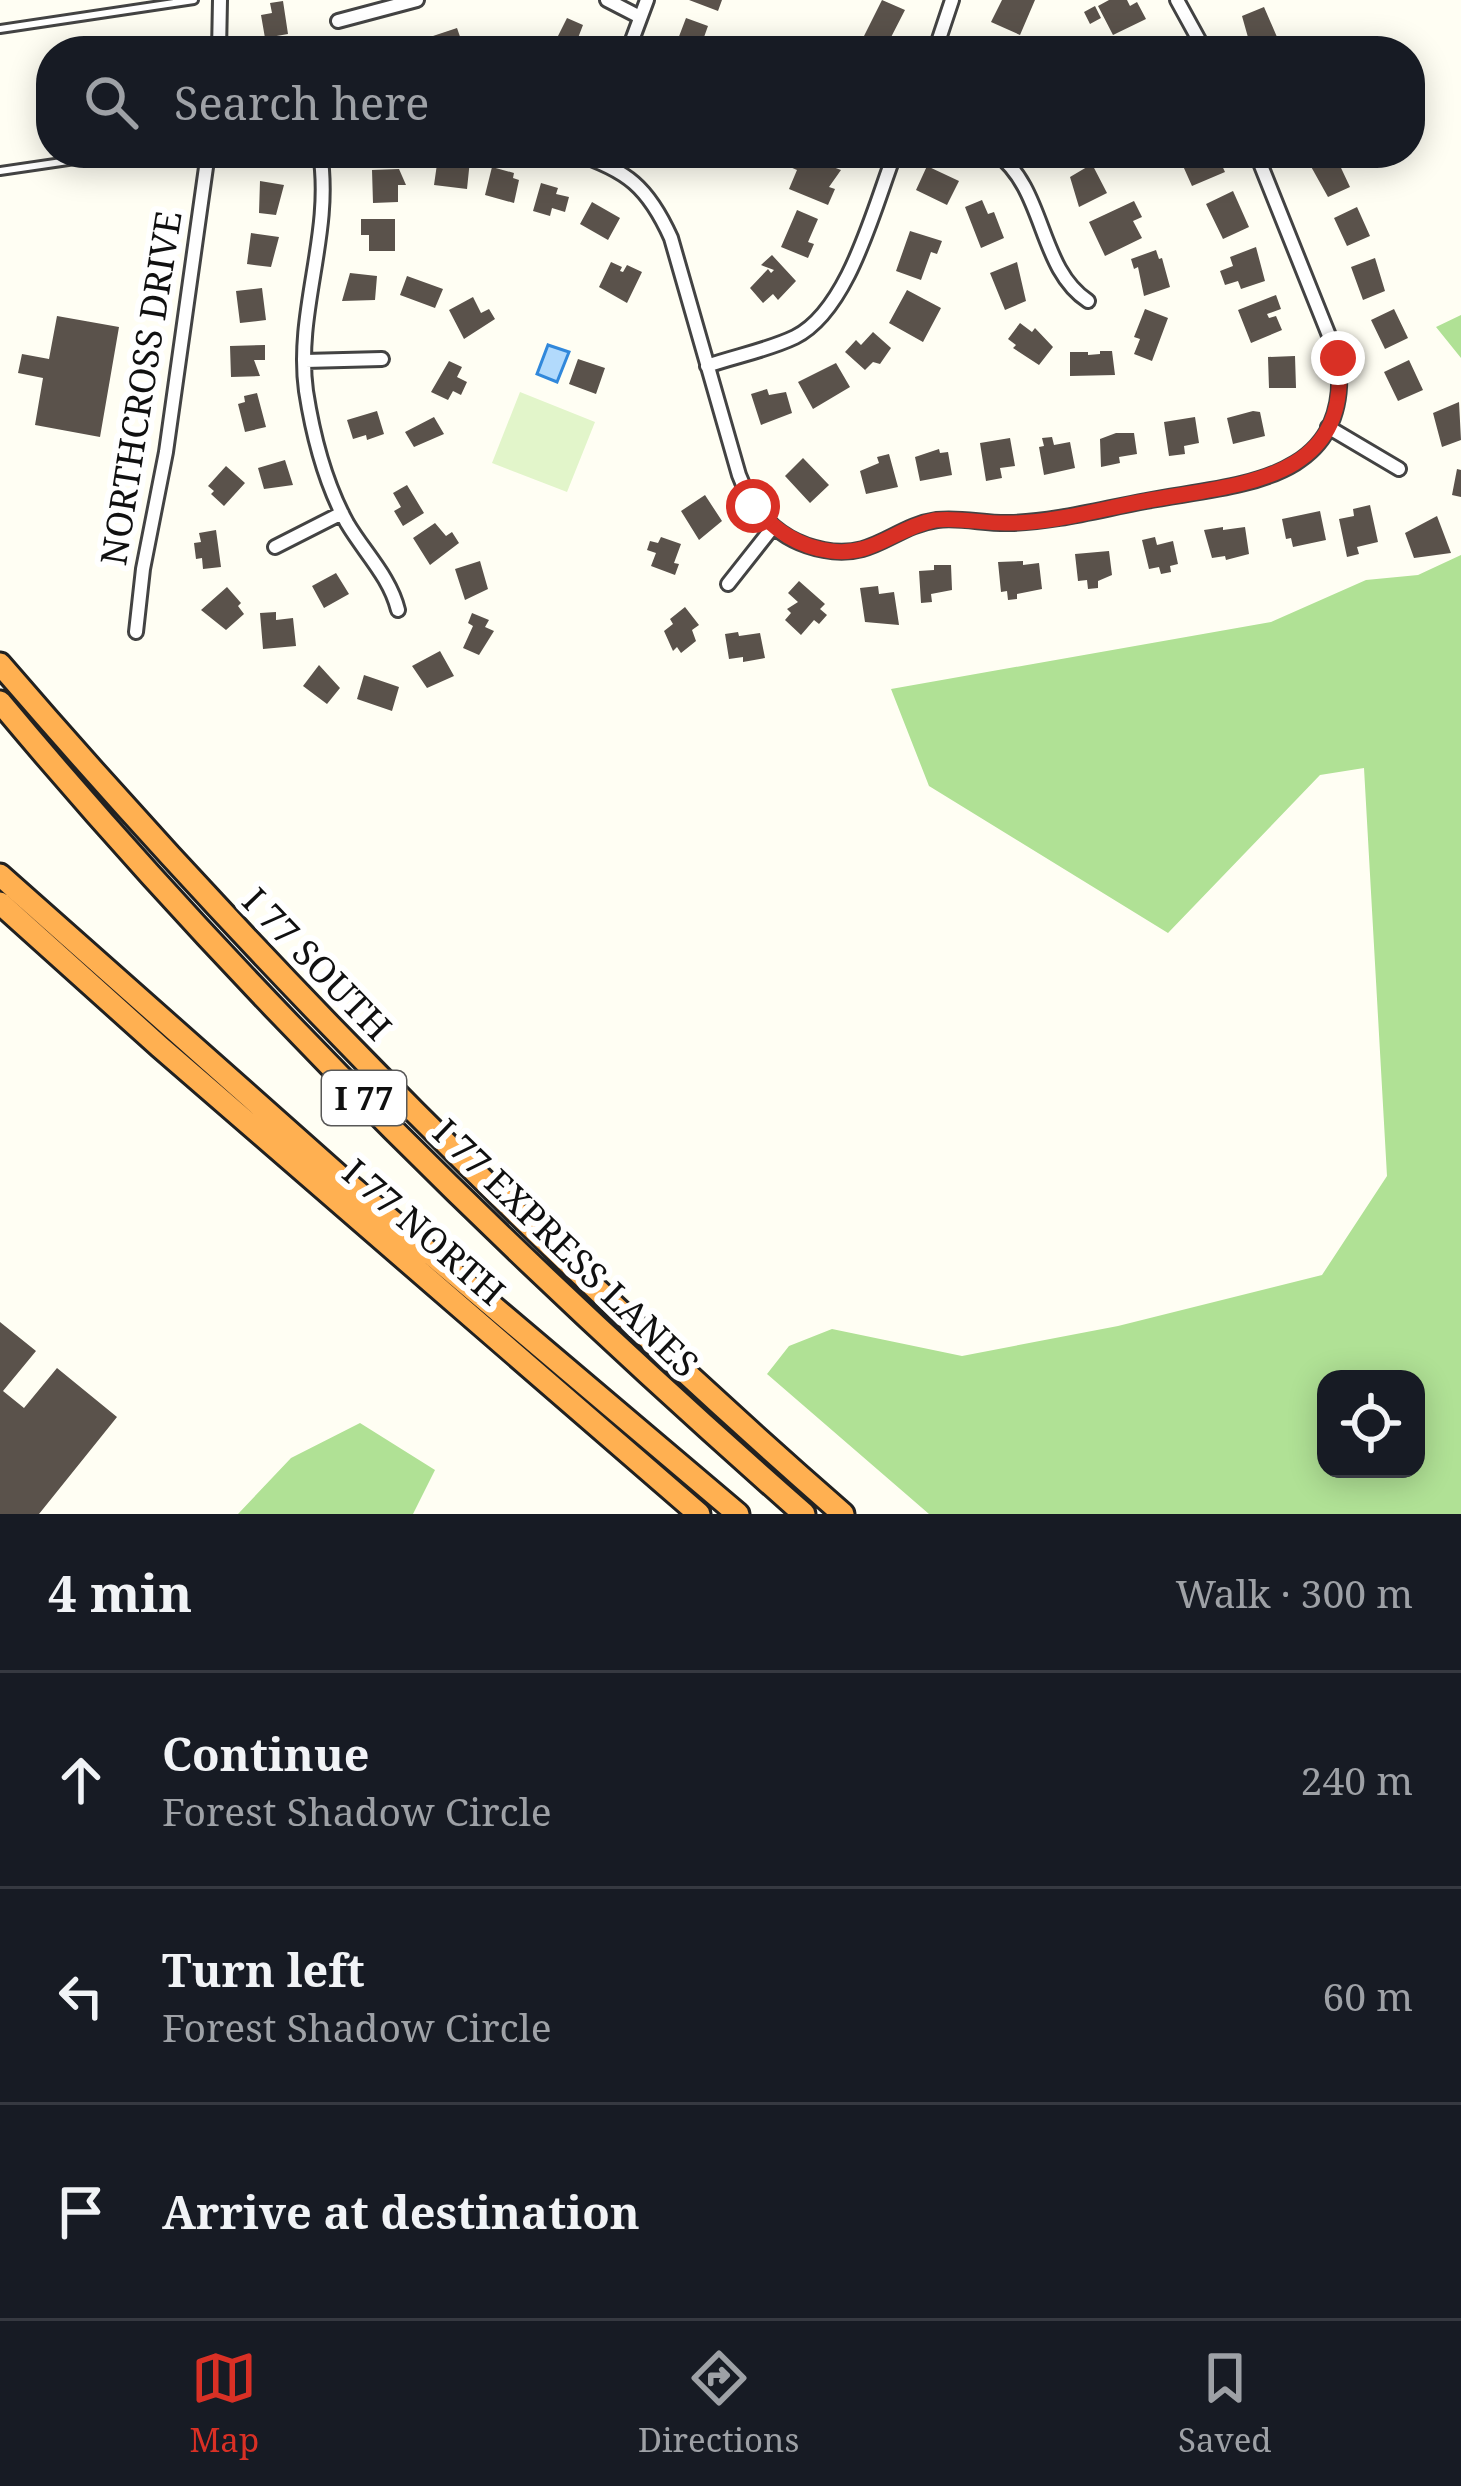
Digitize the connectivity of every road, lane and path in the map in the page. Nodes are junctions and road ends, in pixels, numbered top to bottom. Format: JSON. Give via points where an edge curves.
{"nodes":[{"id":1,"x":194,"y":0,"type":"edge"},
{"id":2,"x":220,"y":0,"type":"edge"},
{"id":3,"x":417,"y":0,"type":"edge"},
{"id":4,"x":607,"y":0,"type":"edge"},
{"id":5,"x":647,"y":0,"type":"edge"},
{"id":6,"x":952,"y":0,"type":"edge"},
{"id":7,"x":1178,"y":0,"type":"edge"},
{"id":8,"x":640,"y":16,"type":"junction"},
{"id":9,"x":338,"y":21,"type":"dead end"},
{"id":10,"x":0,"y":28,"type":"edge"},
{"id":11,"x":219,"y":36,"type":"edge"},
{"id":12,"x":633,"y":36,"type":"edge"},
{"id":13,"x":939,"y":36,"type":"edge"},
{"id":14,"x":1197,"y":36,"type":"edge"},
{"id":15,"x":36,"y":166,"type":"edge"},
{"id":16,"x":206,"y":168,"type":"edge"},
{"id":17,"x":321,"y":168,"type":"edge"},
{"id":18,"x":608,"y":168,"type":"edge"},
{"id":19,"x":889,"y":168,"type":"edge"},
{"id":20,"x":1009,"y":168,"type":"edge"},
{"id":21,"x":1262,"y":168,"type":"edge"},
{"id":22,"x":0,"y":171,"type":"edge"},
{"id":23,"x":1088,"y":301,"type":"dead end"},
{"id":24,"x":382,"y":359,"type":"dead end"},
{"id":25,"x":304,"y":361,"type":"junction"},
{"id":26,"x":707,"y":366,"type":"junction"},
{"id":27,"x":1328,"y":427,"type":"junction"},
{"id":28,"x":1399,"y":470,"type":"dead end"},
{"id":29,"x":342,"y":513,"type":"junction"},
{"id":30,"x":772,"y":527,"type":"junction"},
{"id":31,"x":274,"y":547,"type":"dead end"},
{"id":32,"x":728,"y":584,"type":"dead end"},
{"id":33,"x":398,"y":610,"type":"dead end"},
{"id":34,"x":136,"y":632,"type":"dead end"},
{"id":35,"x":0,"y":664,"type":"edge"},
{"id":36,"x":0,"y":702,"type":"edge"},
{"id":37,"x":0,"y":875,"type":"edge"},
{"id":38,"x":0,"y":903,"type":"edge"},
{"id":39,"x":601,"y":1295,"type":"junction"},
{"id":40,"x":752,"y":1468,"type":"junction"},
{"id":41,"x":699,"y":1514,"type":"edge"},
{"id":42,"x":738,"y":1514,"type":"edge"},
{"id":43,"x":804,"y":1514,"type":"edge"},
{"id":44,"x":843,"y":1514,"type":"edge"}],
"edges":[{"from":1,"to":10,"type":"lane"},
{"from":2,"to":11,"type":"street"},
{"from":3,"to":9,"type":"street"},
{"from":4,"to":8,"type":"street"},
{"from":5,"to":8,"type":"street"},
{"from":6,"to":13,"type":"street"},
{"from":7,"to":14,"type":"street"},
{"from":8,"to":12,"type":"street"},
{"from":15,"to":22,"type":"lane"},
{"from":16,"to":34,"type":"street","name":"NORTHCROSS DRIVE"},
{"from":17,"to":25,"type":"street","via":[[324,216]]},
{"from":18,"to":26,"type":"street","via":[[657,208]]},
{"from":19,"to":26,"type":"street","via":[[825,313],[798,335]]},
{"from":20,"to":23,"type":"street","via":[[1028,189],[1070,287]]},
{"from":21,"to":27,"type":"street","via":[[1338,358],[1339,395]]},
{"from":24,"to":25,"type":"street"},
{"from":25,"to":29,"type":"street","via":[[316,442]]},
{"from":26,"to":30,"type":"street","via":[[746,493]]},
{"from":27,"to":28,"type":"street"},
{"from":27,"to":30,"type":"street","via":[[1294,466],[1234,486],[1035,521],[934,520],[857,551],[806,546]]},
{"from":29,"to":31,"type":"street"},
{"from":29,"to":33,"type":"street"},
{"from":30,"to":32,"type":"street"},
{"from":35,"to":39,"type":"highway","name":"I 77 SOUTH","number":"I 77","via":[[279,974]]},
{"from":36,"to":40,"type":"highway","name":"I 77 EXPRESS LANES","number":"I 77","via":[[356,1090]]},
{"from":37,"to":42,"type":"highway","number":"I 77"},
{"from":38,"to":41,"type":"highway","name":"I 77 NORTH","number":"I 77"},
{"from":39,"to":40,"type":"highway"},
{"from":39,"to":44,"type":"highway","number":"I 77"},
{"from":40,"to":43,"type":"highway","name":"I 77 EXPRESS LANES","number":"I 77"}]}
